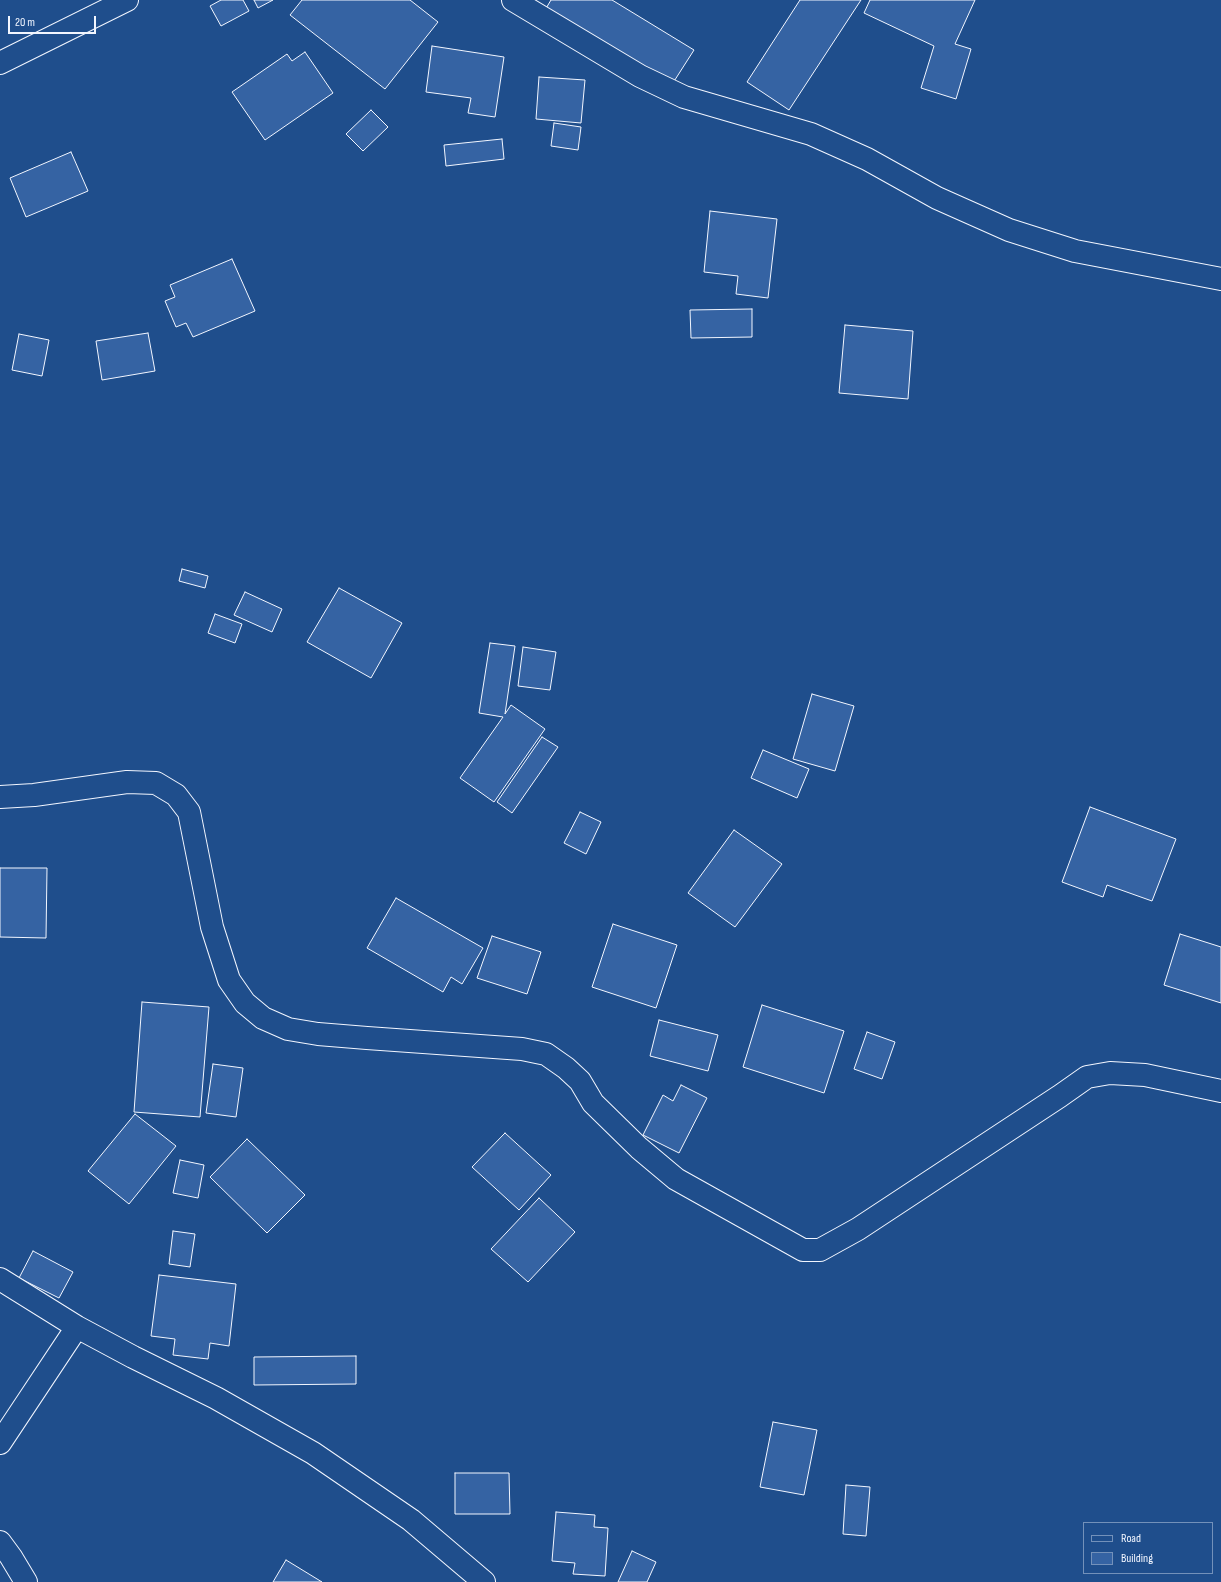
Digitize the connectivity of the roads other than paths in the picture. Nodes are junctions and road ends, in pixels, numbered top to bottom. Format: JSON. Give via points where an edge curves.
{"nodes":[{"id":1,"x":126,"y":0,"type":"edge"},
{"id":2,"x":513,"y":0,"type":"edge"},
{"id":3,"x":0,"y":63,"type":"edge"},
{"id":4,"x":1221,"y":279,"type":"edge"},
{"id":5,"x":0,"y":797,"type":"edge"},
{"id":6,"x":1221,"y":1091,"type":"edge"},
{"id":7,"x":0,"y":1279,"type":"edge"},
{"id":8,"x":77,"y":1327,"type":"junction"},
{"id":9,"x":0,"y":1443,"type":"edge"},
{"id":10,"x":0,"y":1542,"type":"edge"},
{"id":11,"x":26,"y":1582,"type":"edge"},
{"id":12,"x":484,"y":1582,"type":"edge"}],
"edges":[{"from":1,"to":3,"type":"street"},
{"from":2,"to":4,"type":"street","via":[[640,76],[684,97],[811,134],[867,158],[937,198],[1009,230],[1075,251]]},
{"from":5,"to":6,"type":"street","via":[[34,795],[127,782],[156,783],[176,795],[188,812],[212,927],[229,980],[245,1002],[264,1018],[288,1029],[318,1034],[522,1049],[546,1054],[580,1081],[593,1103],[639,1148],[676,1179],[803,1250],[820,1250],[858,1228],[1087,1077],[1110,1072],[1145,1075]]},
{"from":7,"to":8,"type":"street"},
{"from":8,"to":9,"type":"street"},
{"from":8,"to":12,"type":"street","via":[[216,1398],[313,1454],[411,1520]]},
{"from":10,"to":11,"type":"street"}]}
